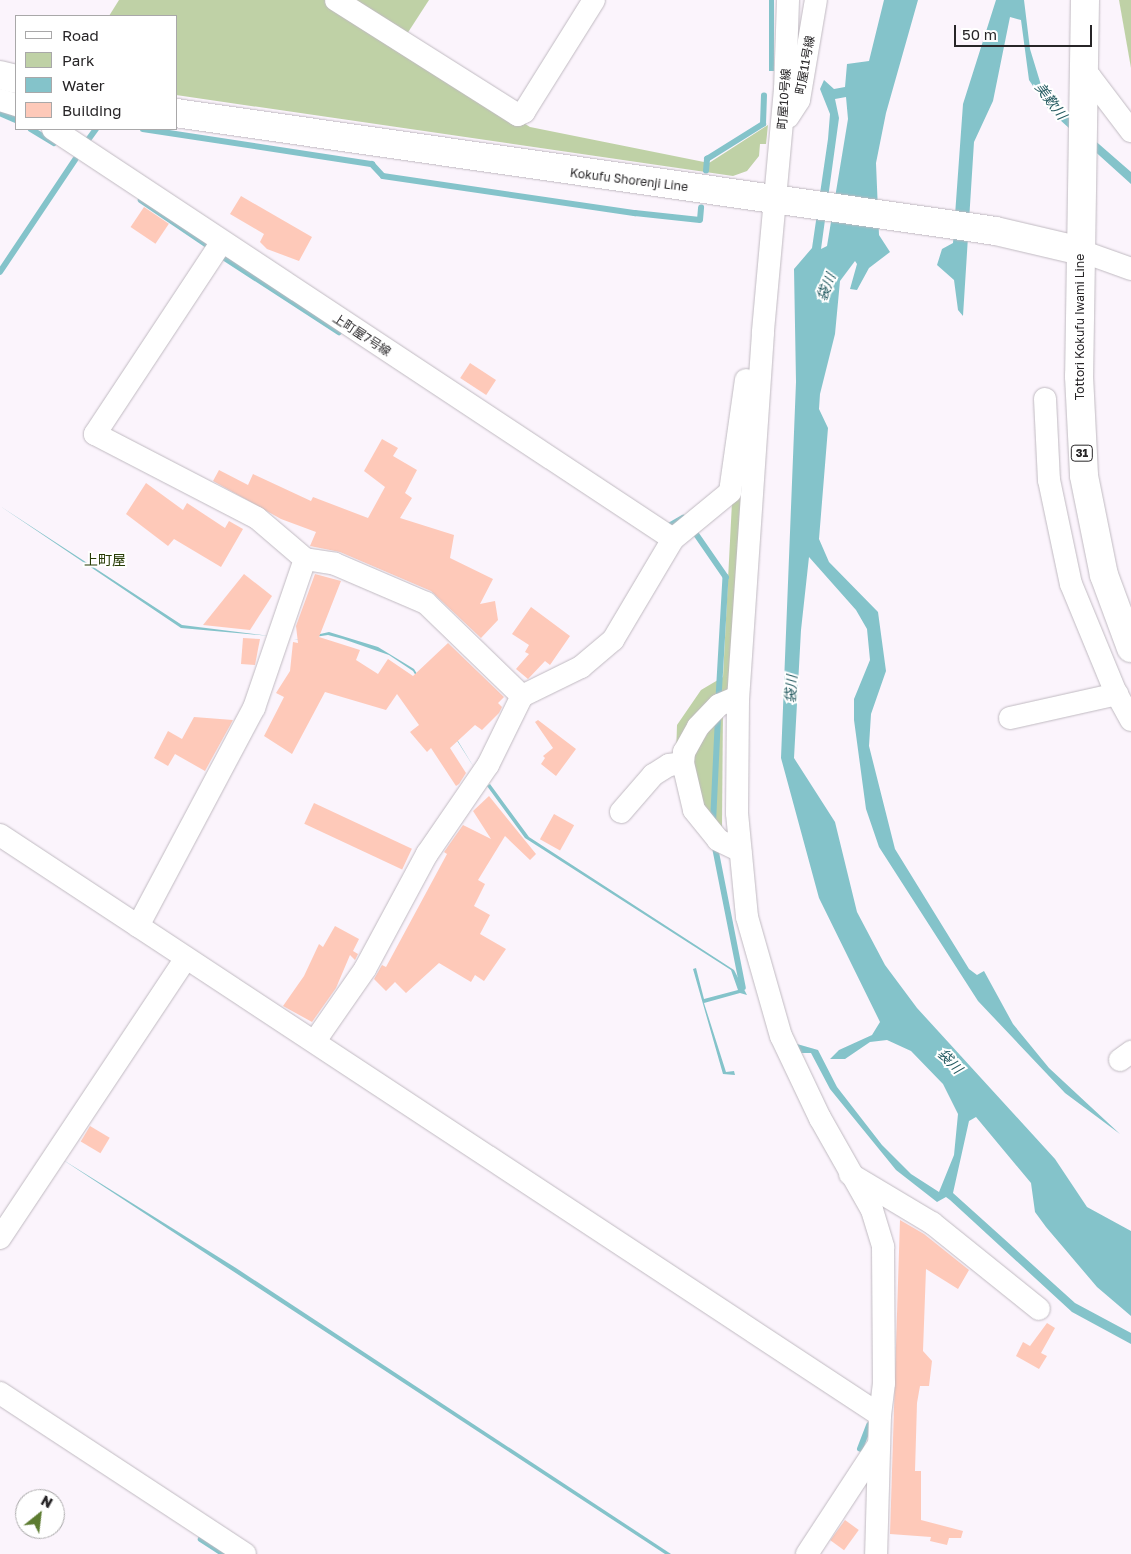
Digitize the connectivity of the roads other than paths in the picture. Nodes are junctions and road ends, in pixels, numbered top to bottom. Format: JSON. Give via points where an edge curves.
{"nodes":[{"id":1,"x":336,"y":0,"type":"edge"},
{"id":2,"x":594,"y":0,"type":"edge"},
{"id":3,"x":788,"y":0,"type":"edge"},
{"id":4,"x":816,"y":0,"type":"edge"},
{"id":5,"x":1085,"y":0,"type":"edge"},
{"id":6,"x":1083,"y":73,"type":"junction"},
{"id":7,"x":0,"y":75,"type":"edge"},
{"id":8,"x":15,"y":79,"type":"edge"},
{"id":9,"x":0,"y":100,"type":"edge"},
{"id":10,"x":15,"y":105,"type":"edge"},
{"id":11,"x":178,"y":113,"type":"edge"},
{"id":12,"x":782,"y":125,"type":"junction"},
{"id":13,"x":54,"y":130,"type":"edge"},
{"id":14,"x":1131,"y":130,"type":"edge"},
{"id":15,"x":777,"y":198,"type":"junction"},
{"id":16,"x":221,"y":243,"type":"junction"},
{"id":17,"x":1081,"y":251,"type":"junction"},
{"id":18,"x":1131,"y":268,"type":"edge"},
{"id":19,"x":763,"y":332,"type":"junction"},
{"id":20,"x":1045,"y":398,"type":"dead end"},
{"id":21,"x":673,"y":539,"type":"junction"},
{"id":22,"x":306,"y":559,"type":"junction"},
{"id":23,"x":1131,"y":648,"type":"edge"},
{"id":24,"x":1116,"y":694,"type":"junction"},
{"id":25,"x":522,"y":696,"type":"junction"},
{"id":26,"x":738,"y":698,"type":"junction"},
{"id":27,"x":1010,"y":718,"type":"dead end"},
{"id":28,"x":1131,"y":720,"type":"edge"},
{"id":29,"x":683,"y":764,"type":"junction"},
{"id":30,"x":621,"y":812,"type":"dead end"},
{"id":31,"x":0,"y":836,"type":"edge"},
{"id":32,"x":741,"y":851,"type":"junction"},
{"id":33,"x":138,"y":926,"type":"junction"},
{"id":34,"x":186,"y":958,"type":"junction"},
{"id":35,"x":315,"y":1041,"type":"junction"},
{"id":36,"x":850,"y":1174,"type":"junction"},
{"id":37,"x":0,"y":1238,"type":"edge"},
{"id":38,"x":1039,"y":1309,"type":"dead end"},
{"id":39,"x":0,"y":1393,"type":"edge"},
{"id":40,"x":880,"y":1414,"type":"junction"},
{"id":41,"x":880,"y":1443,"type":"junction"},
{"id":42,"x":245,"y":1554,"type":"edge"},
{"id":43,"x":807,"y":1554,"type":"edge"},
{"id":44,"x":876,"y":1554,"type":"edge"}],
"edges":[{"from":1,"to":2,"type":"street","via":[[518,115],[524,112]]},
{"from":3,"to":12,"type":"street","name":"町屋10号線"},
{"from":4,"to":12,"type":"street","name":"町屋11号線","via":[[799,100]]},
{"from":5,"to":6,"type":"main road","name":"Tottori Kokufu Iwami Line","number":"31"},
{"from":6,"to":14,"type":"street","via":[[1090,76]]},
{"from":6,"to":17,"type":"main road","name":"Tottori Kokufu Iwami Line","number":"31"},
{"from":7,"to":8,"type":"main road"},
{"from":9,"to":10,"type":"street"},
{"from":11,"to":15,"type":"main road","name":"Kokufu Shorenji Line","via":[[584,174]]},
{"from":12,"to":15,"type":"street","name":"町屋10号線"},
{"from":13,"to":16,"type":"street","name":"上町屋7号線"},
{"from":15,"to":17,"type":"main road","name":"Kokufu Shorenji Line","via":[[983,229]]},
{"from":15,"to":19,"type":"street","name":"町屋10号線"},
{"from":16,"to":21,"type":"street","name":"上町屋7号線"},
{"from":16,"to":22,"type":"street","via":[[95,434],[257,518]]},
{"from":17,"to":18,"type":"street"},
{"from":17,"to":23,"type":"main road","name":"Tottori Kokufu Iwami Line","number":"31","via":[[1079,376],[1084,476],[1104,575]]},
{"from":19,"to":21,"type":"street","via":[[748,366],[730,492]]},
{"from":19,"to":26,"type":"street","name":"町屋10号線"},
{"from":20,"to":24,"type":"street","via":[[1049,480],[1069,576]]},
{"from":21,"to":25,"type":"street","via":[[613,640],[581,667]]},
{"from":22,"to":25,"type":"street","via":[[335,564],[426,604]]},
{"from":22,"to":33,"type":"street","via":[[254,708]]},
{"from":24,"to":27,"type":"street"},
{"from":24,"to":28,"type":"street"},
{"from":25,"to":35,"type":"street","via":[[488,765],[427,854],[365,969]]},
{"from":26,"to":29,"type":"street","via":[[719,705],[698,727],[684,752]]},
{"from":26,"to":32,"type":"street","name":"町屋10号線","via":[[737,813]]},
{"from":29,"to":30,"type":"street","via":[[669,765],[653,775]]},
{"from":29,"to":32,"type":"street","via":[[694,810],[718,840]]},
{"from":31,"to":33,"type":"street"},
{"from":32,"to":36,"type":"street","name":"町屋10号線","via":[[748,917],[781,1036]]},
{"from":33,"to":34,"type":"street"},
{"from":34,"to":35,"type":"street"},
{"from":34,"to":37,"type":"street"},
{"from":35,"to":40,"type":"street"},
{"from":36,"to":38,"type":"street","via":[[932,1223]]},
{"from":36,"to":40,"type":"street","name":"町屋10号線","via":[[872,1210],[883,1247],[884,1383]]},
{"from":39,"to":42,"type":"street"},
{"from":40,"to":41,"type":"street","name":"町屋10号線"},
{"from":41,"to":43,"type":"street"},
{"from":41,"to":44,"type":"street","name":"町屋10号線"}]}
